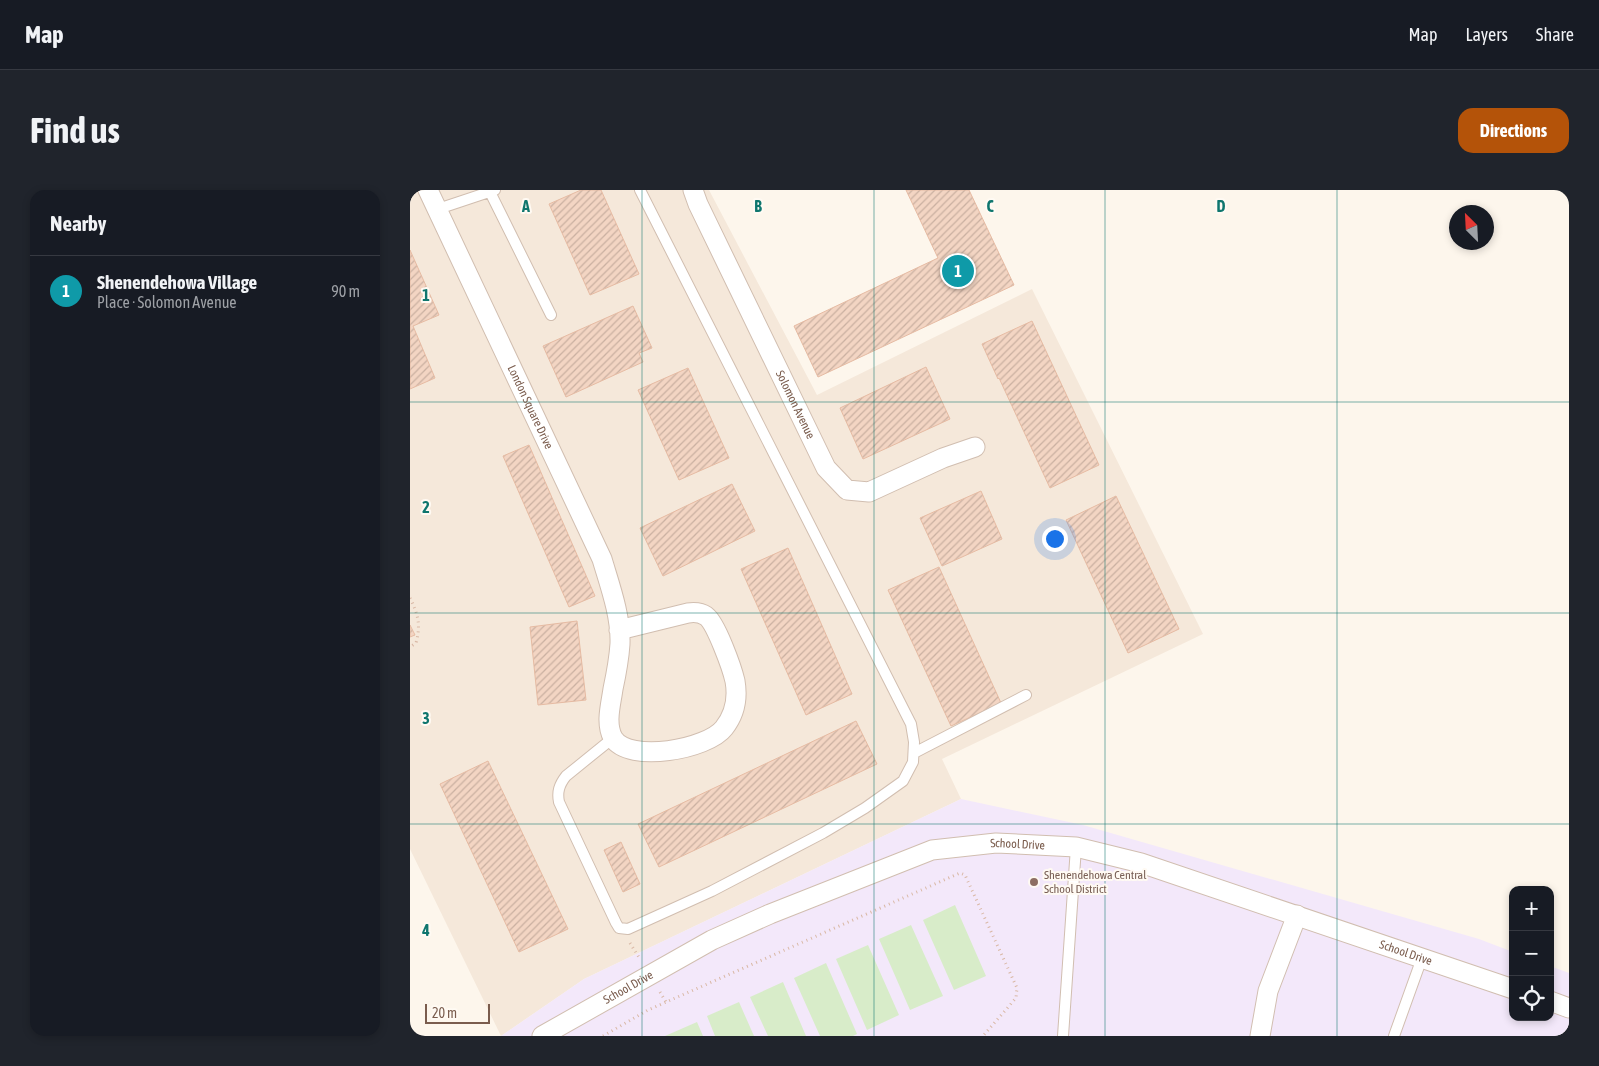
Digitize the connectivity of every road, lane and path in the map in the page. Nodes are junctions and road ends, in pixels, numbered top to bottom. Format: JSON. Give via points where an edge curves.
{"nodes":[{"id":1,"x":428,"y":190,"type":"edge"},
{"id":2,"x":640,"y":190,"type":"edge"},
{"id":3,"x":693,"y":190,"type":"edge"},
{"id":4,"x":493,"y":191,"type":"edge"},
{"id":5,"x":438,"y":209,"type":"junction"},
{"id":6,"x":551,"y":314,"type":"dead end"},
{"id":7,"x":975,"y":447,"type":"dead end"},
{"id":8,"x":410,"y":598,"type":"edge"},
{"id":9,"x":619,"y":630,"type":"junction"},
{"id":10,"x":410,"y":647,"type":"edge"},
{"id":11,"x":1026,"y":695,"type":"dead end"},
{"id":12,"x":613,"y":738,"type":"junction"},
{"id":13,"x":914,"y":753,"type":"junction"},
{"id":14,"x":1076,"y":847,"type":"junction"},
{"id":15,"x":1297,"y":915,"type":"junction"},
{"id":16,"x":1422,"y":958,"type":"junction"},
{"id":17,"x":1509,"y":987,"type":"edge"},
{"id":18,"x":1554,"y":1002,"type":"edge"},
{"id":19,"x":1569,"y":1008,"type":"edge"},
{"id":20,"x":542,"y":1036,"type":"edge"},
{"id":21,"x":603,"y":1036,"type":"edge"},
{"id":22,"x":983,"y":1036,"type":"edge"},
{"id":23,"x":1063,"y":1036,"type":"edge"},
{"id":24,"x":1260,"y":1036,"type":"edge"},
{"id":25,"x":1394,"y":1036,"type":"edge"}],
"edges":[{"from":1,"to":5,"type":"street","name":"London Square Drive"},
{"from":2,"to":13,"type":"lane","via":[[911,724]]},
{"from":3,"to":7,"type":"street","name":"Solomon Avenue","via":[[826,468],[846,490],[869,492]]},
{"from":4,"to":5,"type":"lane"},
{"from":4,"to":6,"type":"lane"},
{"from":5,"to":9,"type":"street","name":"London Square Drive","via":[[602,559]]},
{"from":8,"to":10,"type":"path","via":[[419,629],[416,643]]},
{"from":9,"to":12,"type":"street","name":"London Square Drive","via":[[620,645],[609,721]]},
{"from":9,"to":12,"type":"street","via":[[698,612],[713,623],[732,669],[736,702],[724,729],[690,746],[635,751]]},
{"from":11,"to":13,"type":"lane"},
{"from":12,"to":13,"type":"lane","via":[[566,776],[558,793],[616,924],[623,929],[633,928],[712,891],[865,808],[904,781]]},
{"from":14,"to":15,"type":"street","name":"School Drive","via":[[1141,863]]},
{"from":14,"to":20,"type":"street","name":"School Drive","via":[[996,843],[932,850],[712,940]]},
{"from":14,"to":23,"type":"lane"},
{"from":15,"to":16,"type":"street","name":"School Drive"},
{"from":15,"to":24,"type":"street","via":[[1268,991]]},
{"from":16,"to":17,"type":"street","name":"School Drive"},
{"from":16,"to":25,"type":"lane"},
{"from":18,"to":19,"type":"street"},
{"from":21,"to":22,"type":"path","via":[[648,1010],[960,873],[965,875],[1017,988],[1016,998]]}]}
